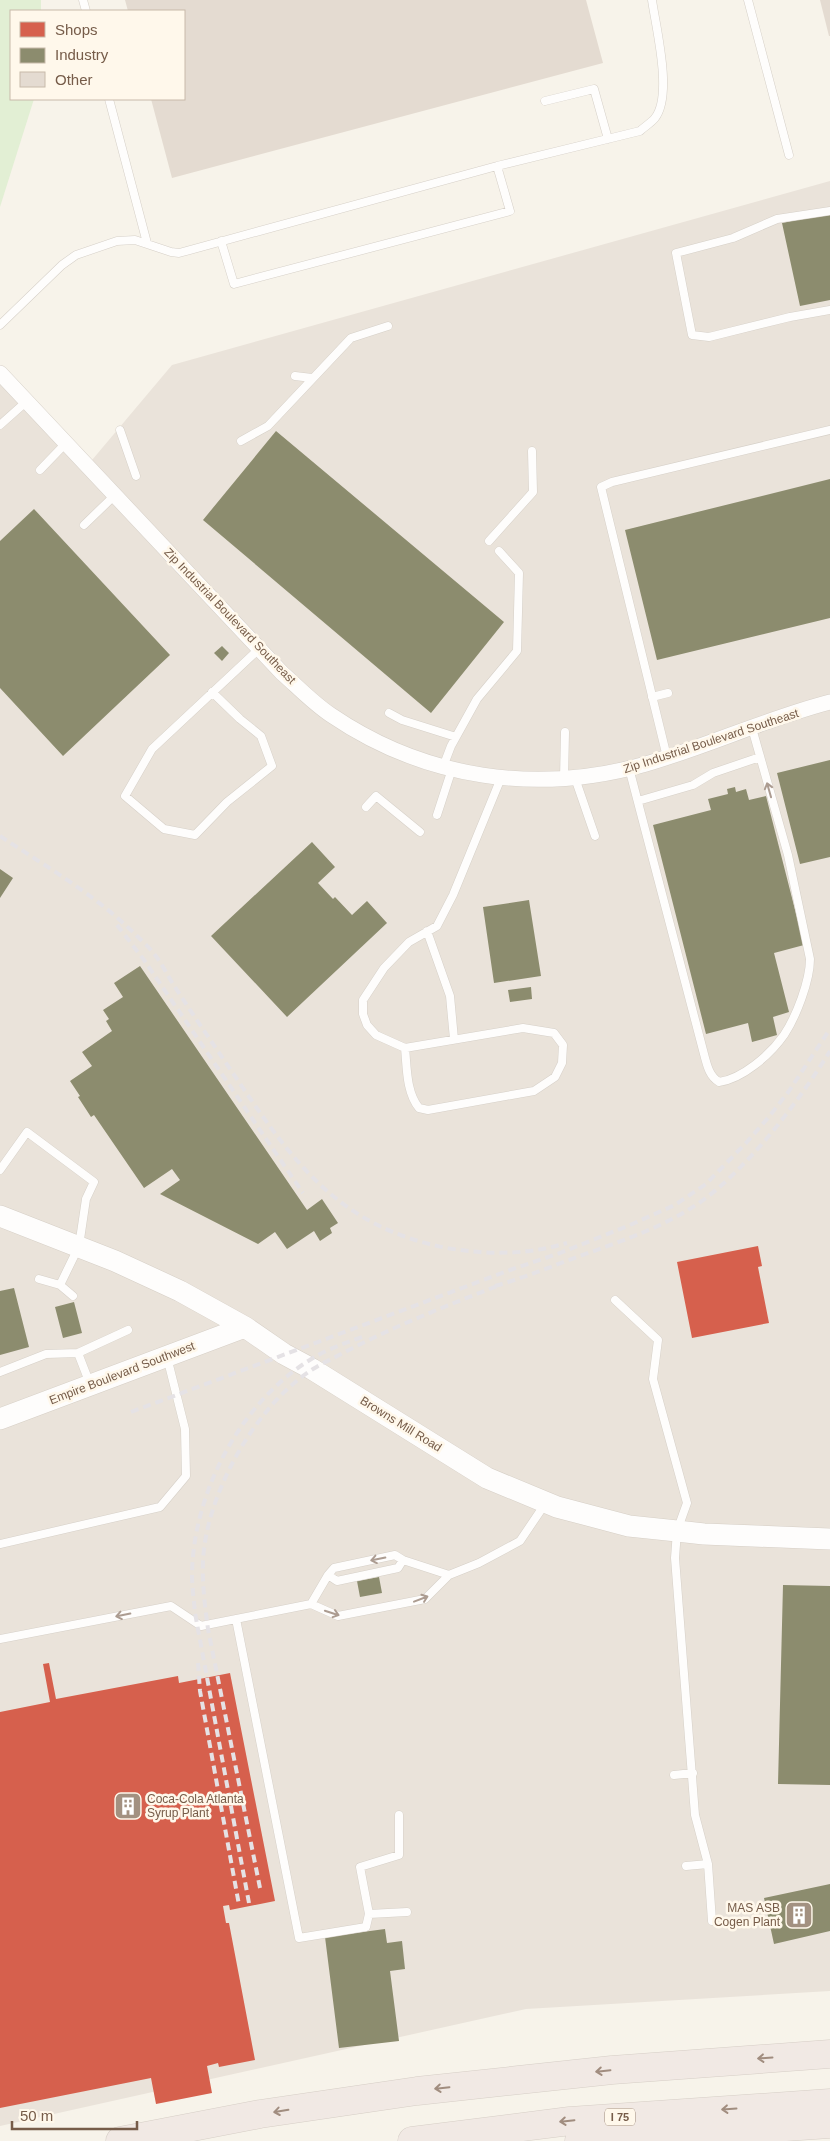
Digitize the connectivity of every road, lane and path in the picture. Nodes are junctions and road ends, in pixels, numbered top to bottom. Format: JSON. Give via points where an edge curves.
{"nodes":[{"id":1,"x":652,"y":0,"type":"edge"},
{"id":2,"x":748,"y":0,"type":"edge"},
{"id":3,"x":109,"y":100,"type":"edge"},
{"id":4,"x":545,"y":102,"type":"dead end"},
{"id":5,"x":608,"y":139,"type":"junction"},
{"id":6,"x":789,"y":155,"type":"dead end"},
{"id":7,"x":498,"y":166,"type":"junction"},
{"id":8,"x":830,"y":210,"type":"edge"},
{"id":9,"x":221,"y":241,"type":"junction"},
{"id":10,"x":147,"y":243,"type":"junction"},
{"id":11,"x":830,"y":310,"type":"edge"},
{"id":12,"x":0,"y":325,"type":"edge"},
{"id":13,"x":388,"y":326,"type":"dead end"},
{"id":14,"x":0,"y":372,"type":"edge"},
{"id":15,"x":295,"y":376,"type":"dead end"},
{"id":16,"x":312,"y":378,"type":"junction"},
{"id":17,"x":27,"y":401,"type":"junction"},
{"id":18,"x":0,"y":425,"type":"edge"},
{"id":19,"x":120,"y":430,"type":"dead end"},
{"id":20,"x":830,"y":430,"type":"edge"},
{"id":21,"x":241,"y":441,"type":"dead end"},
{"id":22,"x":66,"y":443,"type":"junction"},
{"id":23,"x":532,"y":451,"type":"dead end"},
{"id":24,"x":40,"y":470,"type":"dead end"},
{"id":25,"x":136,"y":476,"type":"dead end"},
{"id":26,"x":115,"y":495,"type":"junction"},
{"id":27,"x":84,"y":525,"type":"dead end"},
{"id":28,"x":489,"y":541,"type":"dead end"},
{"id":29,"x":499,"y":551,"type":"dead end"},
{"id":30,"x":259,"y":649,"type":"junction"},
{"id":31,"x":212,"y":692,"type":"junction"},
{"id":32,"x":668,"y":693,"type":"dead end"},
{"id":33,"x":652,"y":697,"type":"junction"},
{"id":34,"x":830,"y":702,"type":"edge"},
{"id":35,"x":389,"y":713,"type":"dead end"},
{"id":36,"x":752,"y":728,"type":"junction"},
{"id":37,"x":565,"y":732,"type":"dead end"},
{"id":38,"x":456,"y":737,"type":"junction"},
{"id":39,"x":667,"y":757,"type":"junction"},
{"id":40,"x":760,"y":757,"type":"junction"},
{"id":41,"x":448,"y":768,"type":"junction"},
{"id":42,"x":629,"y":768,"type":"junction"},
{"id":43,"x":501,"y":778,"type":"junction"},
{"id":44,"x":570,"y":778,"type":"junction"},
{"id":45,"x":638,"y":801,"type":"junction"},
{"id":46,"x":366,"y":807,"type":"dead end"},
{"id":47,"x":437,"y":815,"type":"dead end"},
{"id":48,"x":420,"y":832,"type":"dead end"},
{"id":49,"x":595,"y":836,"type":"dead end"},
{"id":50,"x":427,"y":932,"type":"junction"},
{"id":51,"x":454,"y":1040,"type":"junction"},
{"id":52,"x":405,"y":1048,"type":"junction"},
{"id":53,"x":0,"y":1170,"type":"edge"},
{"id":54,"x":0,"y":1216,"type":"edge"},
{"id":55,"x":79,"y":1246,"type":"junction"},
{"id":56,"x":39,"y":1279,"type":"dead end"},
{"id":57,"x":60,"y":1285,"type":"junction"},
{"id":58,"x":73,"y":1296,"type":"dead end"},
{"id":59,"x":615,"y":1300,"type":"dead end"},
{"id":60,"x":245,"y":1327,"type":"junction"},
{"id":61,"x":128,"y":1330,"type":"dead end"},
{"id":62,"x":78,"y":1354,"type":"junction"},
{"id":63,"x":166,"y":1356,"type":"junction"},
{"id":64,"x":0,"y":1372,"type":"edge"},
{"id":65,"x":90,"y":1385,"type":"junction"},
{"id":66,"x":0,"y":1419,"type":"edge"},
{"id":67,"x":546,"y":1502,"type":"junction"},
{"id":68,"x":677,"y":1531,"type":"junction"},
{"id":69,"x":830,"y":1539,"type":"edge"},
{"id":70,"x":0,"y":1544,"type":"edge"},
{"id":71,"x":404,"y":1560,"type":"junction"},
{"id":72,"x":328,"y":1575,"type":"junction"},
{"id":73,"x":449,"y":1575,"type":"junction"},
{"id":74,"x":311,"y":1604,"type":"junction"},
{"id":75,"x":236,"y":1619,"type":"junction"},
{"id":76,"x":0,"y":1639,"type":"edge"},
{"id":77,"x":694,"y":1773,"type":"junction"},
{"id":78,"x":674,"y":1775,"type":"dead end"},
{"id":79,"x":399,"y":1815,"type":"dead end"},
{"id":80,"x":708,"y":1864,"type":"junction"},
{"id":81,"x":686,"y":1866,"type":"dead end"},
{"id":82,"x":407,"y":1912,"type":"dead end"},
{"id":83,"x":369,"y":1914,"type":"junction"},
{"id":84,"x":712,"y":1921,"type":"dead end"},
{"id":85,"x":825,"y":2054,"type":"edge"},
{"id":86,"x":830,"y":2103,"type":"edge"},
{"id":87,"x":830,"y":2124,"type":"edge"},
{"id":88,"x":120,"y":2141,"type":"edge"},
{"id":89,"x":412,"y":2141,"type":"edge"},
{"id":90,"x":579,"y":2141,"type":"edge"}],
"edges":[{"from":1,"to":5,"type":"lane","via":[[662,100],[655,118],[640,131]]},
{"from":2,"to":6,"type":"lane"},
{"from":3,"to":10,"type":"lane"},
{"from":4,"to":5,"type":"lane","via":[[594,89]]},
{"from":5,"to":7,"type":"lane"},
{"from":7,"to":9,"type":"lane"},
{"from":7,"to":9,"type":"lane","via":[[510,210],[234,284]]},
{"from":8,"to":11,"type":"lane","via":[[777,219],[733,238],[676,253],[692,336],[709,337]]},
{"from":9,"to":10,"type":"lane","via":[[179,253]]},
{"from":10,"to":12,"type":"lane","via":[[117,241],[76,255]]},
{"from":13,"to":16,"type":"lane","via":[[351,338]]},
{"from":14,"to":17,"type":"street","name":"Zip Industrial Boulevard Southeast"},
{"from":15,"to":16,"type":"lane"},
{"from":16,"to":21,"type":"lane","via":[[268,426]]},
{"from":17,"to":18,"type":"lane"},
{"from":17,"to":22,"type":"street","name":"Zip Industrial Boulevard Southeast"},
{"from":19,"to":25,"type":"lane"},
{"from":20,"to":33,"type":"lane","via":[[601,487]]},
{"from":22,"to":24,"type":"lane"},
{"from":22,"to":26,"type":"street","name":"Zip Industrial Boulevard Southeast"},
{"from":23,"to":28,"type":"lane","via":[[533,492]]},
{"from":26,"to":27,"type":"lane"},
{"from":26,"to":30,"type":"street","name":"Zip Industrial Boulevard Southeast"},
{"from":29,"to":38,"type":"lane","via":[[519,573],[517,651],[477,699]]},
{"from":30,"to":31,"type":"lane"},
{"from":30,"to":41,"type":"street","name":"Zip Industrial Boulevard Southeast","via":[[330,714],[383,745],[429,764]]},
{"from":31,"to":31,"type":"lane","via":[[152,749],[125,796],[164,829],[195,835],[227,802],[272,766],[261,736]]},
{"from":32,"to":33,"type":"lane"},
{"from":33,"to":39,"type":"lane"},
{"from":34,"to":36,"type":"street","name":"Zip Industrial Boulevard Southeast"},
{"from":35,"to":38,"type":"lane"},
{"from":36,"to":39,"type":"street","name":"Zip Industrial Boulevard Southeast"},
{"from":36,"to":40,"type":"lane"},
{"from":37,"to":44,"type":"lane"},
{"from":38,"to":41,"type":"lane"},
{"from":39,"to":42,"type":"street","name":"Zip Industrial Boulevard Southeast"},
{"from":40,"to":45,"type":"lane","via":[[713,773],[693,785]]},
{"from":45,"to":40,"type":"lane","one_way":true,"via":[[704,1054],[712,1076],[719,1082],[732,1079],[756,1062],[784,1035],[810,972],[810,959],[779,822]]},
{"from":41,"to":43,"type":"street","name":"Zip Industrial Boulevard Southeast"},
{"from":41,"to":47,"type":"lane"},
{"from":42,"to":44,"type":"street","name":"Zip Industrial Boulevard Southeast","via":[[591,777]]},
{"from":42,"to":45,"type":"lane"},
{"from":43,"to":44,"type":"street","name":"Zip Industrial Boulevard Southeast","via":[[541,781]]},
{"from":43,"to":50,"type":"lane","via":[[453,896],[437,926]]},
{"from":44,"to":49,"type":"lane"},
{"from":46,"to":48,"type":"lane","via":[[376,796]]},
{"from":50,"to":51,"type":"lane","via":[[450,996]]},
{"from":50,"to":52,"type":"lane","via":[[409,942],[384,968],[363,1000],[363,1014],[376,1035]]},
{"from":51,"to":52,"type":"lane"},
{"from":51,"to":52,"type":"lane","via":[[523,1028],[544,1030],[554,1033],[563,1046],[562,1063],[555,1077],[534,1091],[428,1110],[419,1108],[413,1101]]},
{"from":53,"to":55,"type":"lane","via":[[27,1132],[94,1182],[86,1199]]},
{"from":54,"to":55,"type":"street","name":"Browns Mill Road"},
{"from":55,"to":57,"type":"lane"},
{"from":55,"to":60,"type":"street","name":"Browns Mill Road","via":[[180,1291]]},
{"from":56,"to":57,"type":"lane"},
{"from":57,"to":58,"type":"lane"},
{"from":59,"to":68,"type":"lane","via":[[658,1340],[652,1379],[687,1503]]},
{"from":60,"to":63,"type":"street","name":"Empire Boulevard Southwest"},
{"from":60,"to":67,"type":"street","name":"Browns Mill Road","via":[[487,1478]]},
{"from":61,"to":62,"type":"lane"},
{"from":62,"to":64,"type":"lane","via":[[46,1354]]},
{"from":62,"to":65,"type":"lane"},
{"from":63,"to":65,"type":"street","name":"Empire Boulevard Southwest"},
{"from":63,"to":70,"type":"lane","via":[[186,1429],[186,1476],[160,1507]]},
{"from":65,"to":66,"type":"street","name":"Empire Boulevard Southwest"},
{"from":67,"to":68,"type":"street","name":"Browns Mill Road","via":[[629,1526]]},
{"from":67,"to":73,"type":"lane","via":[[520,1541]]},
{"from":68,"to":69,"type":"street","name":"Browns Mill Road"},
{"from":68,"to":77,"type":"lane","via":[[674,1558]]},
{"from":71,"to":72,"type":"lane","one_way":true,"via":[[395,1555],[368,1560],[334,1568]]},
{"from":71,"to":72,"type":"lane","via":[[398,1568],[345,1579],[337,1580]]},
{"from":71,"to":73,"type":"lane"},
{"from":72,"to":74,"type":"lane"},
{"from":74,"to":73,"type":"lane","one_way":true,"via":[[338,1616],[425,1599]]},
{"from":74,"to":75,"type":"lane"},
{"from":75,"to":76,"type":"lane","one_way":true,"via":[[202,1626],[171,1606]]},
{"from":75,"to":83,"type":"lane","via":[[299,1938],[366,1927]]},
{"from":77,"to":78,"type":"lane"},
{"from":77,"to":80,"type":"lane","via":[[695,1815]]},
{"from":79,"to":83,"type":"lane","via":[[398,1855],[360,1867]]},
{"from":80,"to":81,"type":"lane"},
{"from":80,"to":84,"type":"lane"},
{"from":82,"to":83,"type":"lane"},
{"from":85,"to":88,"type":"highway","one_way":true,"via":[[612,2070],[416,2091],[260,2114]]},
{"from":86,"to":89,"type":"highway","number":"I 75","one_way":true,"via":[[570,2121]]},
{"from":87,"to":90,"type":"highway"}]}
